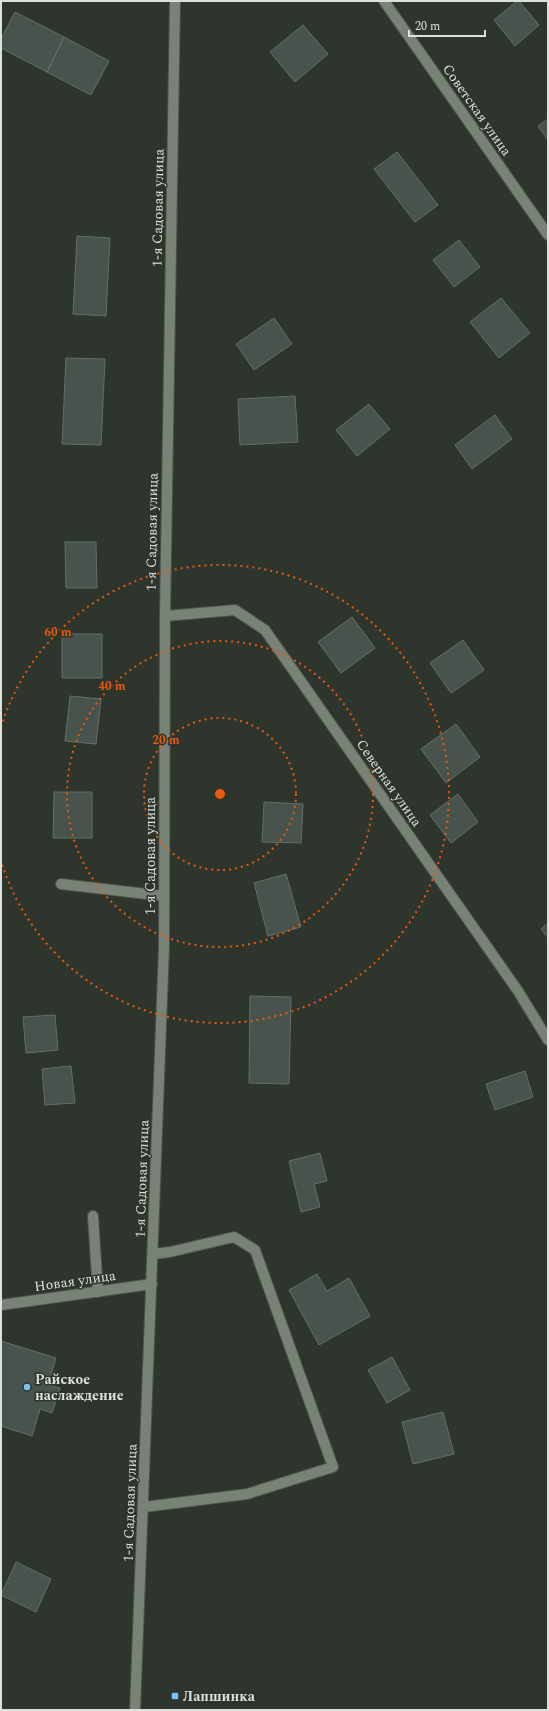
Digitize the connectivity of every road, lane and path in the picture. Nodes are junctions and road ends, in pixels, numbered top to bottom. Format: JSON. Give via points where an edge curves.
{"nodes":[{"id":1,"x":175,"y":1,"type":"edge"},
{"id":2,"x":384,"y":1,"type":"edge"},
{"id":3,"x":548,"y":234,"type":"edge"},
{"id":4,"x":165,"y":616,"type":"junction"},
{"id":5,"x":61,"y":884,"type":"dead end"},
{"id":6,"x":164,"y":896,"type":"junction"},
{"id":7,"x":548,"y":1040,"type":"edge"},
{"id":8,"x":93,"y":1216,"type":"dead end"},
{"id":9,"x":153,"y":1254,"type":"junction"},
{"id":10,"x":152,"y":1284,"type":"junction"},
{"id":11,"x":98,"y":1292,"type":"junction"},
{"id":12,"x":1,"y":1305,"type":"edge"},
{"id":13,"x":144,"y":1507,"type":"junction"},
{"id":14,"x":135,"y":1710,"type":"edge"}],
"edges":[{"from":1,"to":4,"type":"street","name":"1-я Садовая улица"},
{"from":2,"to":3,"type":"street","name":"Советская улица"},
{"from":4,"to":6,"type":"street","name":"1-я Садовая улица"},
{"from":4,"to":7,"type":"street","name":"Северная улица","via":[[235,610],[265,630],[518,991]]},
{"from":5,"to":6,"type":"street"},
{"from":6,"to":9,"type":"street","name":"1-я Садовая улица"},
{"from":8,"to":11,"type":"street"},
{"from":9,"to":10,"type":"street","name":"1-я Садовая улица"},
{"from":9,"to":13,"type":"street","via":[[234,1237],[255,1250],[333,1467],[247,1494]]},
{"from":10,"to":11,"type":"street","name":"Новая улица"},
{"from":10,"to":13,"type":"street","name":"1-я Садовая улица"},
{"from":11,"to":12,"type":"street","name":"Новая улица"},
{"from":13,"to":14,"type":"street","name":"1-я Садовая улица"}]}
